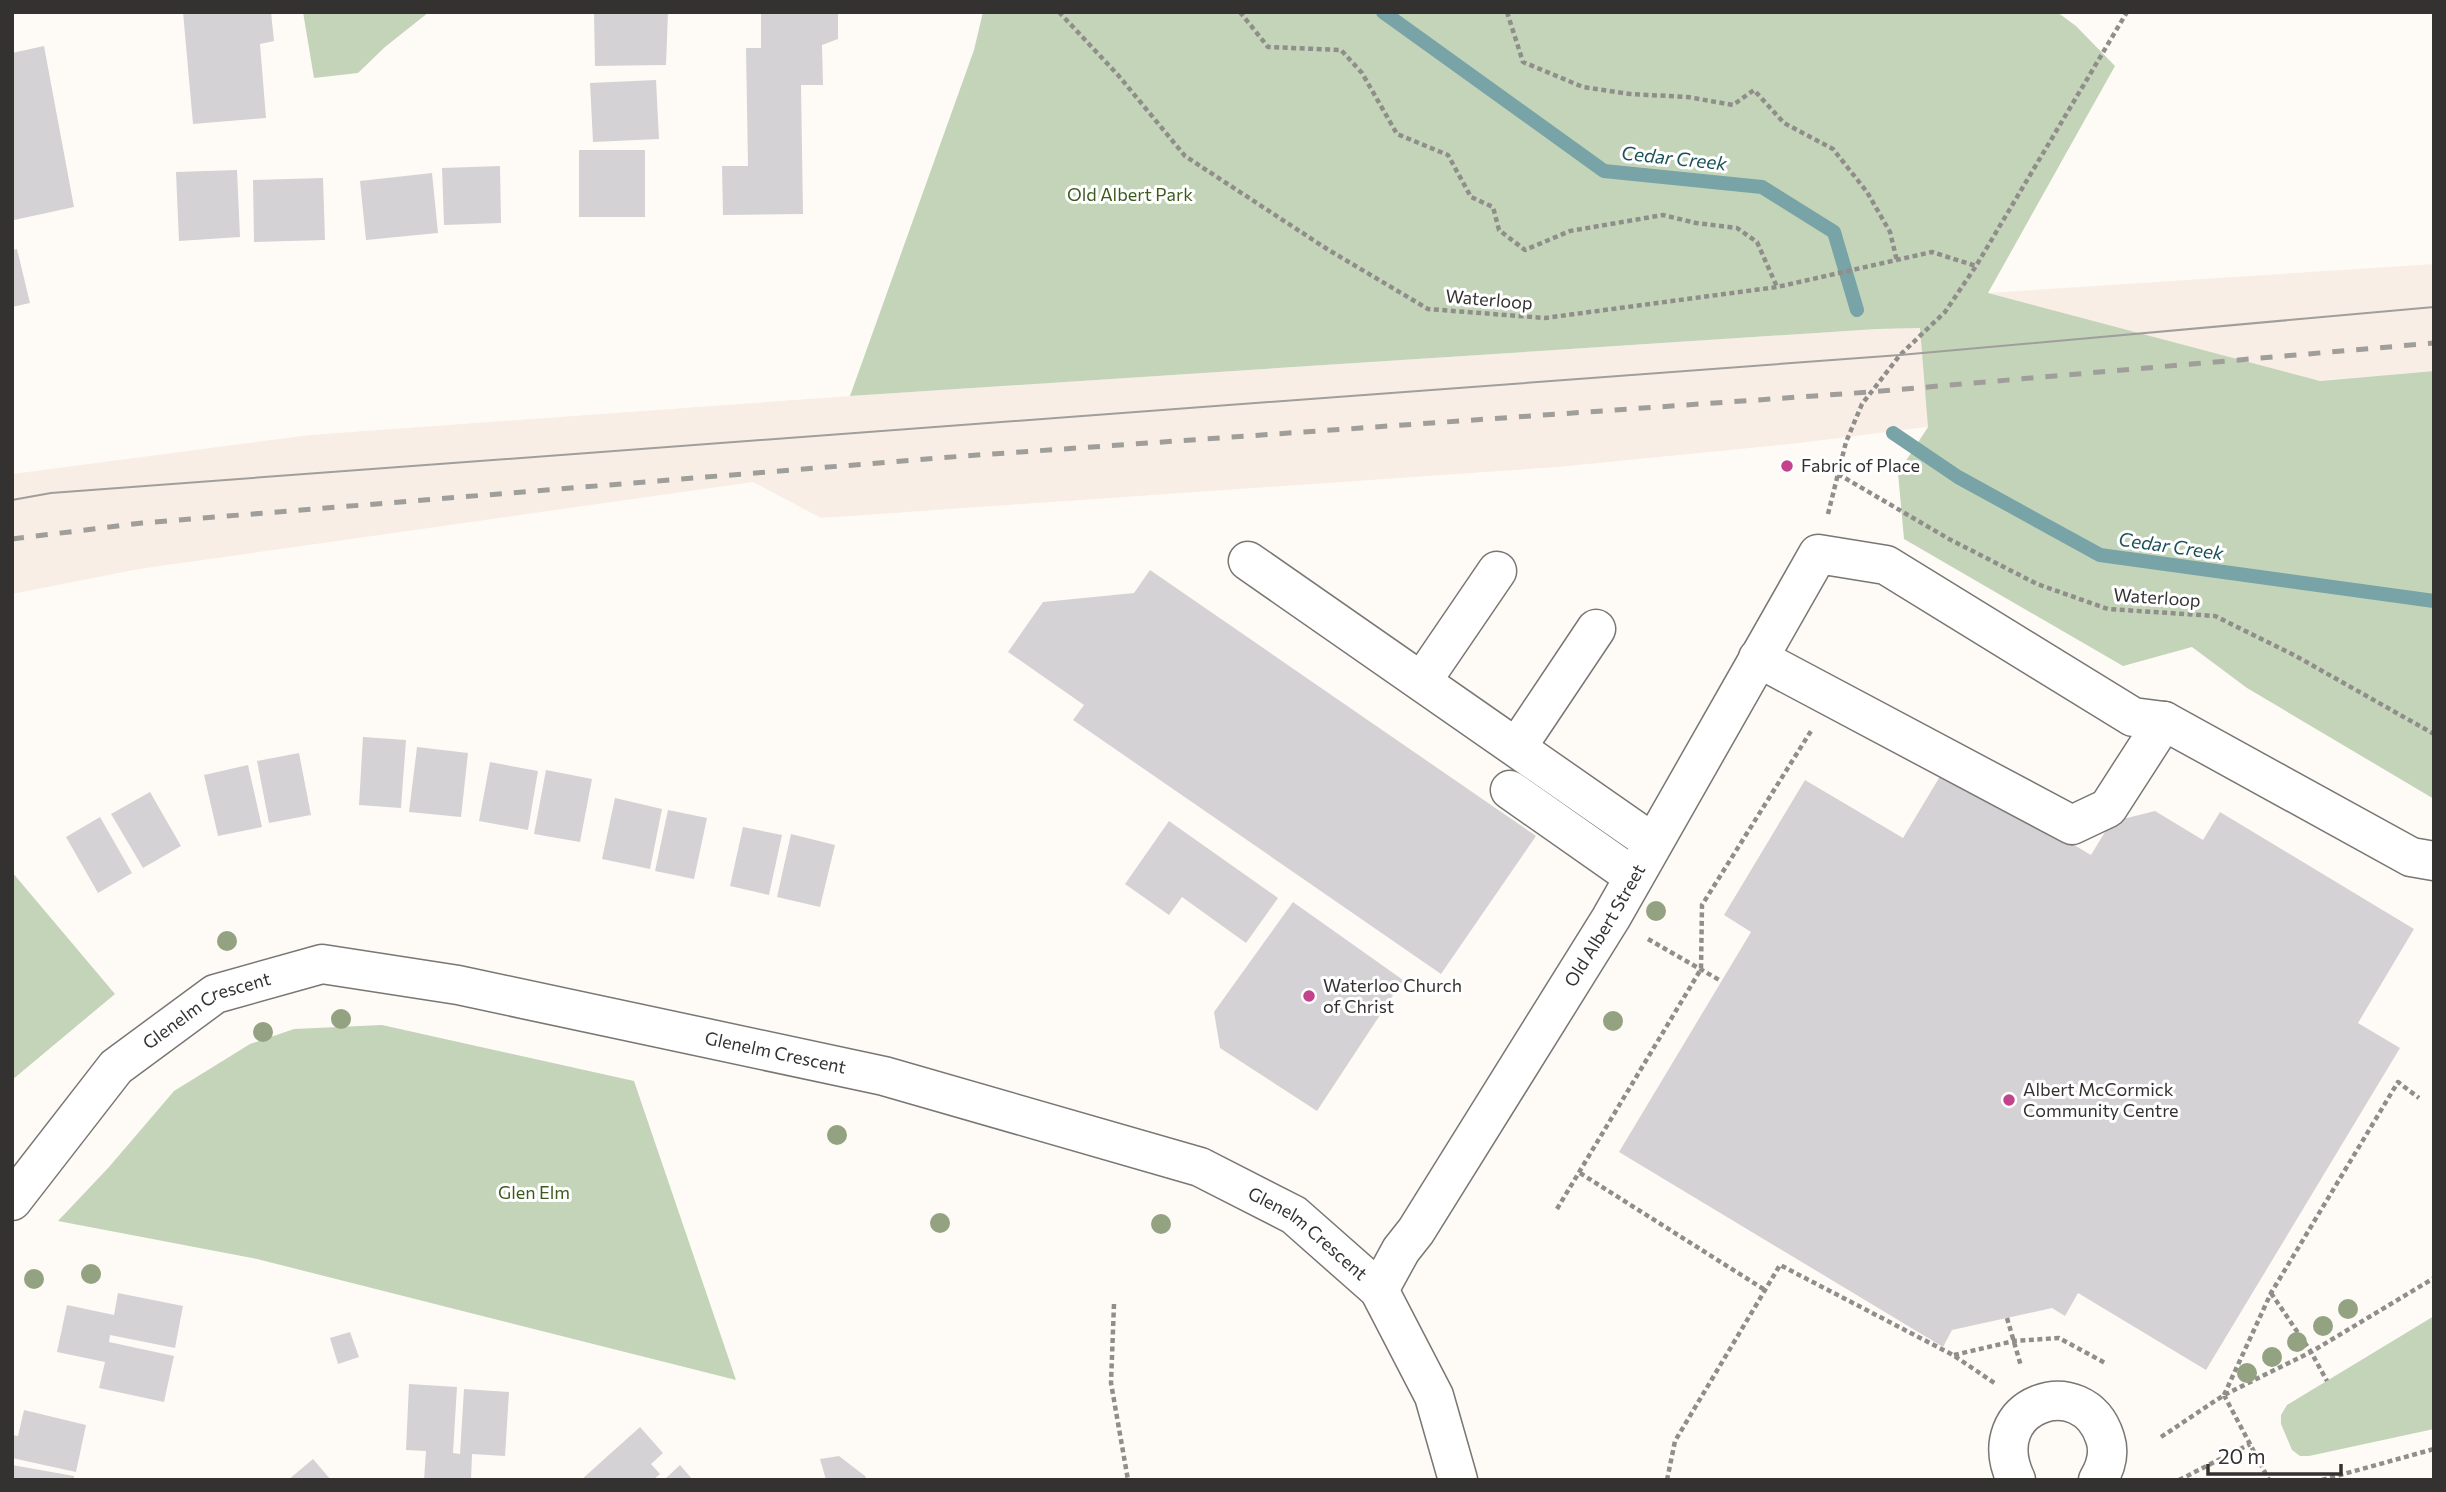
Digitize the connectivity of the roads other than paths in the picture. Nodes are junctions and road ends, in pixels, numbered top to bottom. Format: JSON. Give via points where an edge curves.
{"nodes":[{"id":1,"x":1248,"y":561,"type":"dead end"},
{"id":2,"x":1497,"y":572,"type":"dead end"},
{"id":3,"x":1595,"y":629,"type":"dead end"},
{"id":4,"x":1758,"y":658,"type":"junction"},
{"id":5,"x":1422,"y":681,"type":"junction"},
{"id":6,"x":2164,"y":721,"type":"junction"},
{"id":7,"x":1517,"y":747,"type":"junction"},
{"id":8,"x":1510,"y":790,"type":"dead end"},
{"id":9,"x":1653,"y":843,"type":"junction"},
{"id":10,"x":2434,"y":861,"type":"edge"},
{"id":11,"x":1634,"y":877,"type":"junction"},
{"id":12,"x":12,"y":1201,"type":"edge"},
{"id":13,"x":1379,"y":1290,"type":"junction"},
{"id":14,"x":2105,"y":1474,"type":"edge"},
{"id":15,"x":1458,"y":1480,"type":"edge"},
{"id":16,"x":2016,"y":1480,"type":"edge"}],
"edges":[{"from":1,"to":5,"type":"street"},
{"from":2,"to":5,"type":"street"},
{"from":3,"to":7,"type":"street"},
{"from":4,"to":6,"type":"street","via":[[2072,825],[2108,808]]},
{"from":4,"to":6,"type":"street","name":"Old Albert Street","via":[[1818,554],[1886,565],[2133,717]]},
{"from":4,"to":9,"type":"street","name":"Old Albert Street"},
{"from":5,"to":7,"type":"street"},
{"from":6,"to":10,"type":"street","via":[[2411,858]]},
{"from":7,"to":9,"type":"street"},
{"from":8,"to":11,"type":"street"},
{"from":9,"to":11,"type":"street","name":"Old Albert Street"},
{"from":11,"to":13,"type":"street","name":"Old Albert Street"},
{"from":12,"to":13,"type":"street","name":"Glenelm Crescent","via":[[116,1067],[215,994],[322,964],[458,985],[884,1076],[1200,1167],[1294,1215]]},
{"from":13,"to":15,"type":"street","name":"Glenelm Crescent","via":[[1434,1396]]},
{"from":14,"to":16,"type":"street","via":[[2107,1446],[2093,1416],[2064,1401],[2047,1402],[2019,1418],[2010,1433],[2009,1465]]}]}
